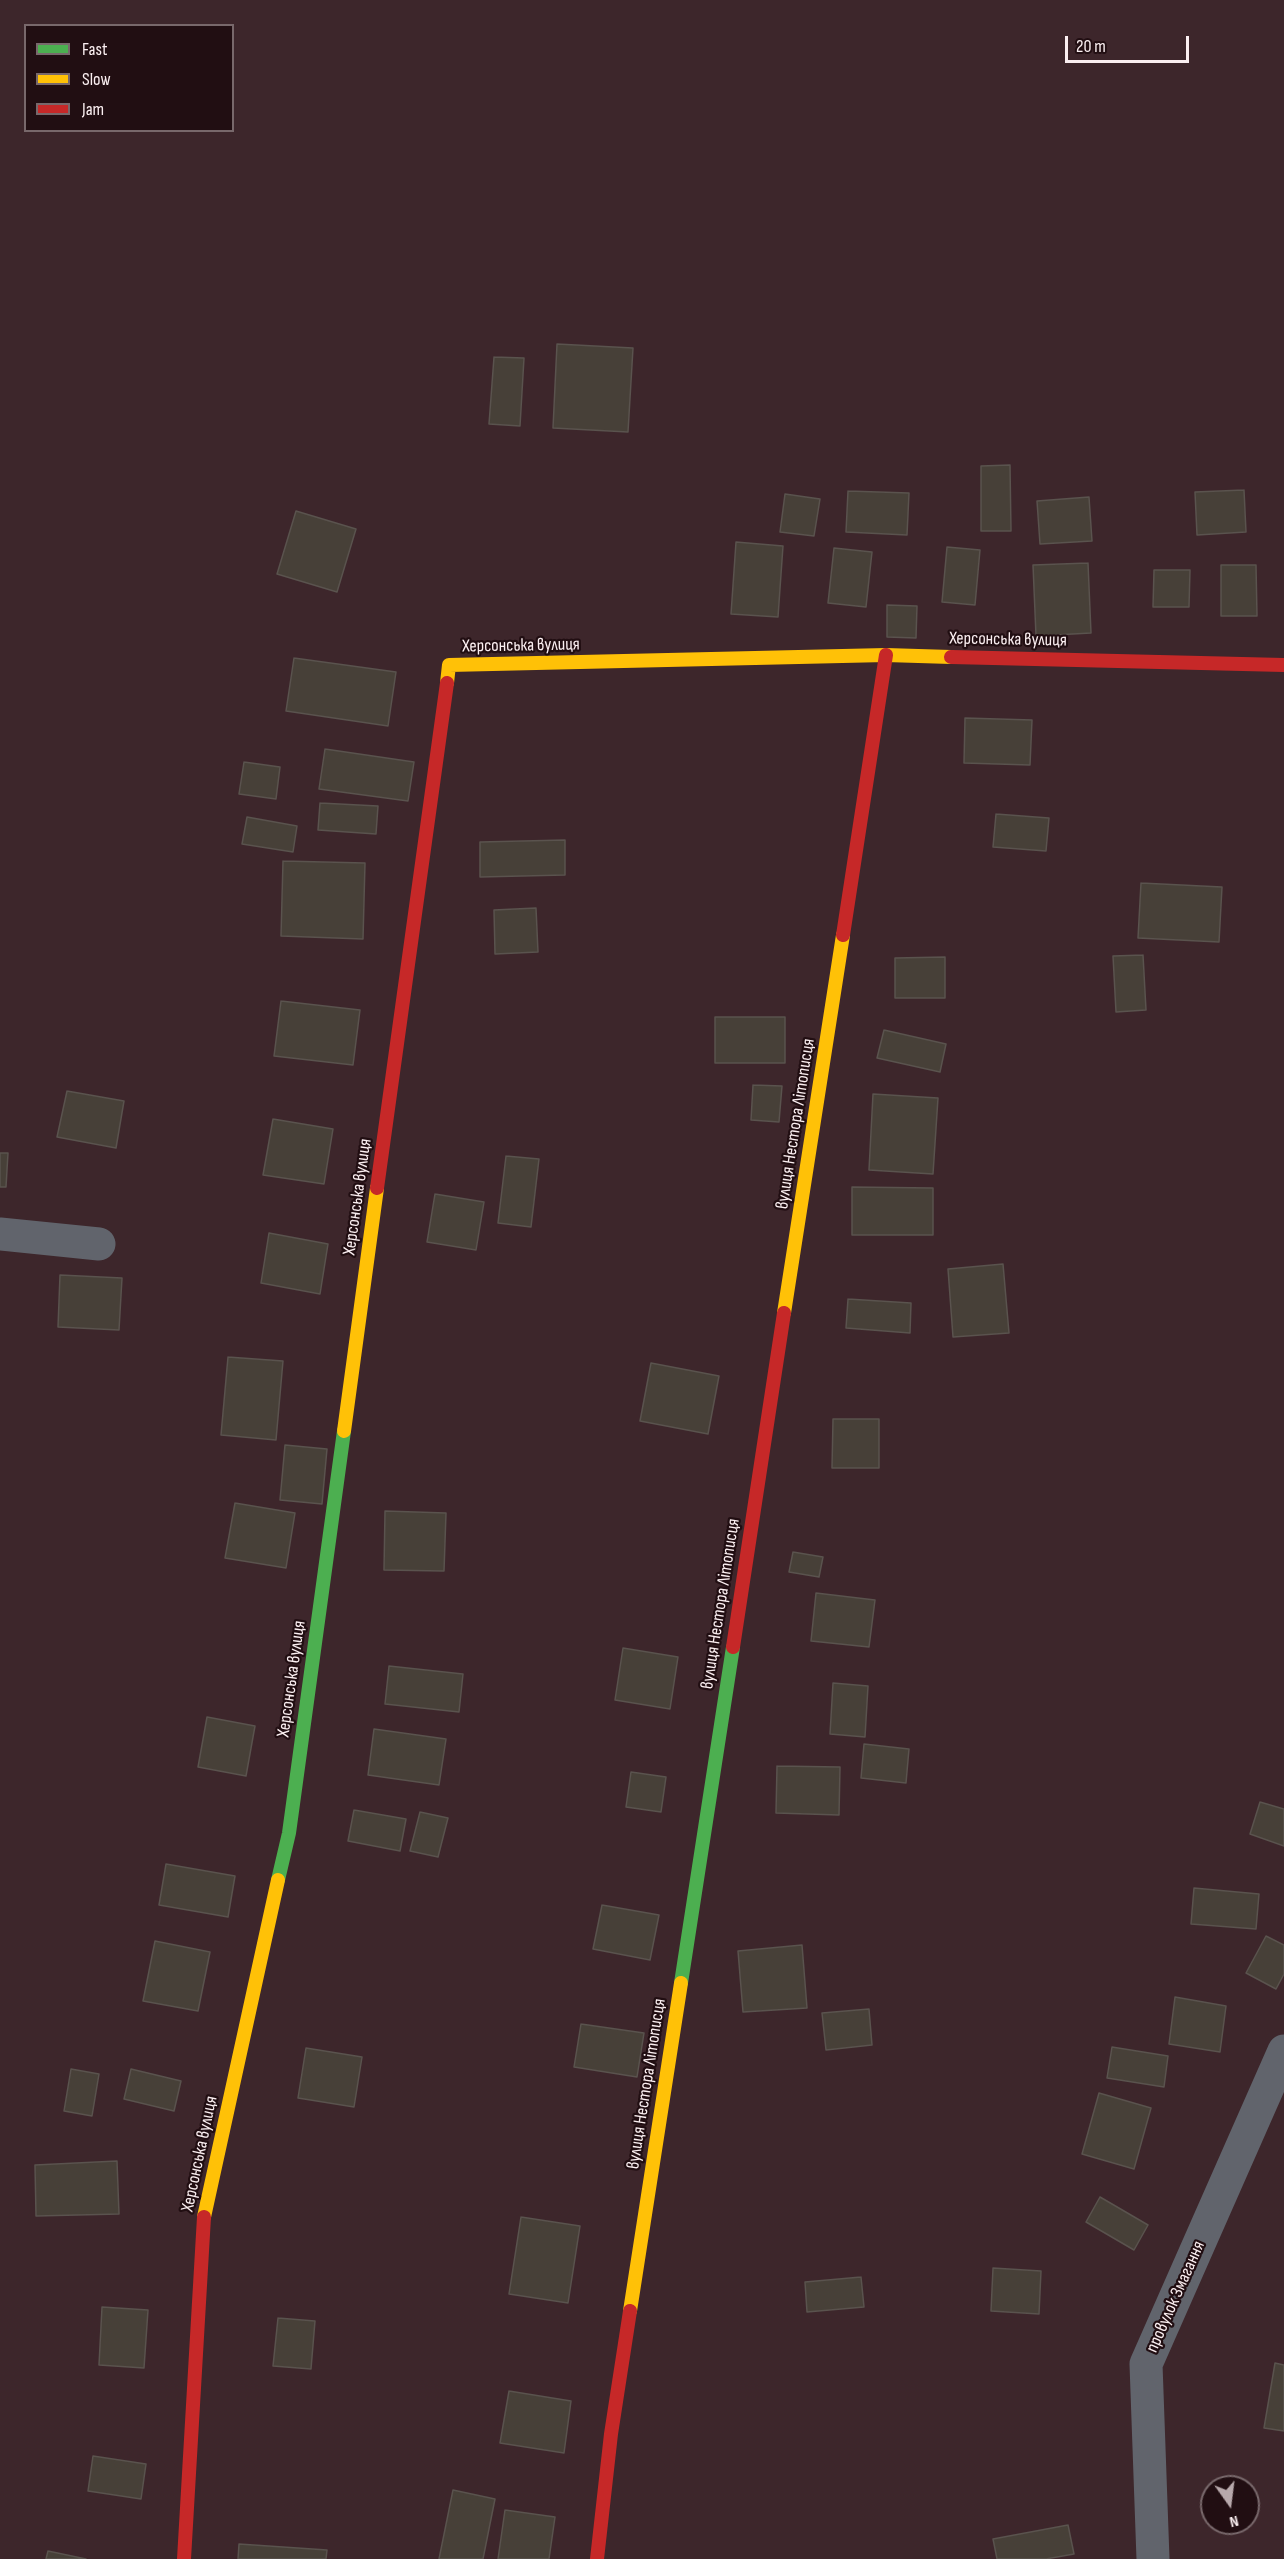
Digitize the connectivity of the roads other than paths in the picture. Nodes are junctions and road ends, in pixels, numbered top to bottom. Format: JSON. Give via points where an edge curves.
{"nodes":[{"id":1,"x":886,"y":655,"type":"junction"},
{"id":2,"x":1284,"y":665,"type":"edge"},
{"id":3,"x":0,"y":1234,"type":"edge"},
{"id":4,"x":99,"y":1244,"type":"dead end"},
{"id":5,"x":1284,"y":2051,"type":"edge"},
{"id":6,"x":184,"y":2559,"type":"edge"},
{"id":7,"x":597,"y":2559,"type":"edge"},
{"id":8,"x":1153,"y":2559,"type":"edge"}],
"edges":[{"from":1,"to":2,"type":"street","name":"Херсонська вулиця"},
{"from":1,"to":6,"type":"street","name":"Херсонська вулиця","via":[[449,665],[289,1833],[205,2208]]},
{"from":1,"to":7,"type":"street","name":"вулиця Нестора Літописця","via":[[613,2423]]},
{"from":3,"to":4,"type":"street"},
{"from":5,"to":8,"type":"street","name":"провулок Змагання","via":[[1146,2364]]}]}
